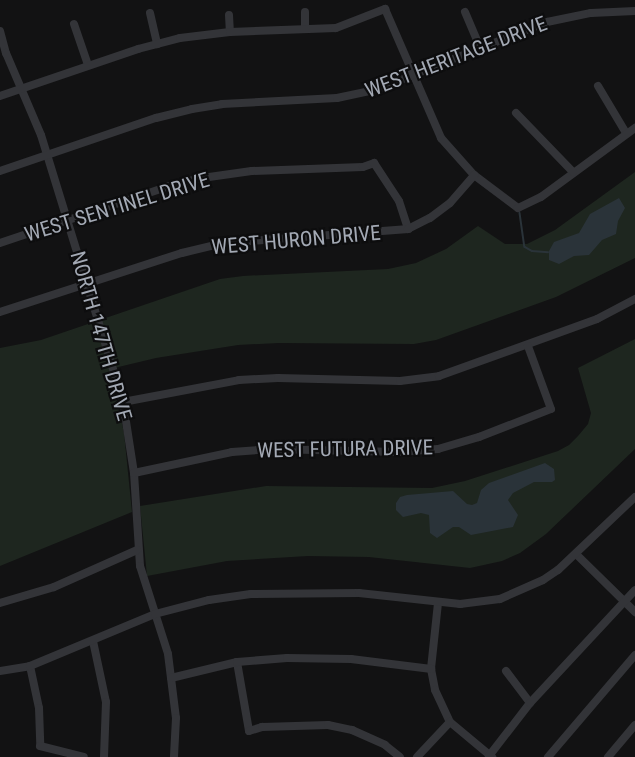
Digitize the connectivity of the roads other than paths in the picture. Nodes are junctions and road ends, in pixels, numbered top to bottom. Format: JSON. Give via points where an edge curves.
{"nodes":[{"id":1,"x":635,"y":11,"type":"edge"},
{"id":2,"x":305,"y":12,"type":"dead end"},
{"id":3,"x":465,"y":12,"type":"dead end"},
{"id":4,"x":150,"y":13,"type":"dead end"},
{"id":5,"x":229,"y":15,"type":"dead end"},
{"id":6,"x":74,"y":24,"type":"dead end"},
{"id":7,"x":305,"y":29,"type":"junction"},
{"id":8,"x":0,"y":31,"type":"edge"},
{"id":9,"x":230,"y":32,"type":"junction"},
{"id":10,"x":157,"y":44,"type":"junction"},
{"id":11,"x":480,"y":47,"type":"junction"},
{"id":12,"x":88,"y":65,"type":"junction"},
{"id":13,"x":412,"y":74,"type":"junction"},
{"id":14,"x":598,"y":86,"type":"dead end"},
{"id":15,"x":21,"y":90,"type":"junction"},
{"id":16,"x":0,"y":96,"type":"edge"},
{"id":17,"x":516,"y":113,"type":"dead end"},
{"id":18,"x":635,"y":128,"type":"edge"},
{"id":19,"x":626,"y":132,"type":"junction"},
{"id":20,"x":47,"y":155,"type":"junction"},
{"id":21,"x":0,"y":171,"type":"edge"},
{"id":22,"x":573,"y":172,"type":"junction"},
{"id":23,"x":474,"y":175,"type":"junction"},
{"id":24,"x":68,"y":221,"type":"junction"},
{"id":25,"x":408,"y":229,"type":"junction"},
{"id":26,"x":0,"y":243,"type":"edge"},
{"id":27,"x":87,"y":285,"type":"junction"},
{"id":28,"x":635,"y":299,"type":"edge"},
{"id":29,"x":0,"y":312,"type":"edge"},
{"id":30,"x":528,"y":346,"type":"junction"},
{"id":31,"x":123,"y":402,"type":"junction"},
{"id":32,"x":134,"y":473,"type":"junction"},
{"id":33,"x":635,"y":497,"type":"edge"},
{"id":34,"x":137,"y":550,"type":"junction"},
{"id":35,"x":576,"y":554,"type":"junction"},
{"id":36,"x":635,"y":590,"type":"edge"},
{"id":37,"x":624,"y":601,"type":"junction"},
{"id":38,"x":0,"y":603,"type":"edge"},
{"id":39,"x":438,"y":603,"type":"junction"},
{"id":40,"x":635,"y":612,"type":"edge"},
{"id":41,"x":155,"y":614,"type":"junction"},
{"id":42,"x":93,"y":641,"type":"junction"},
{"id":43,"x":635,"y":655,"type":"edge"},
{"id":44,"x":237,"y":662,"type":"junction"},
{"id":45,"x":30,"y":666,"type":"junction"},
{"id":46,"x":431,"y":669,"type":"junction"},
{"id":47,"x":0,"y":670,"type":"edge"},
{"id":48,"x":506,"y":671,"type":"dead end"},
{"id":49,"x":171,"y":678,"type":"junction"},
{"id":50,"x":530,"y":703,"type":"junction"},
{"id":51,"x":450,"y":722,"type":"junction"},
{"id":52,"x":635,"y":725,"type":"edge"},
{"id":53,"x":490,"y":756,"type":"edge"},
{"id":54,"x":84,"y":757,"type":"edge"},
{"id":55,"x":104,"y":757,"type":"edge"},
{"id":56,"x":174,"y":757,"type":"edge"},
{"id":57,"x":400,"y":757,"type":"edge"},
{"id":58,"x":417,"y":757,"type":"edge"},
{"id":59,"x":548,"y":757,"type":"edge"},
{"id":60,"x":608,"y":757,"type":"edge"}],
"edges":[{"from":1,"to":11,"type":"street","name":"WEST HERITAGE DRIVE","via":[[565,17]]},
{"from":2,"to":7,"type":"street"},
{"from":3,"to":11,"type":"street"},
{"from":4,"to":10,"type":"street"},
{"from":5,"to":9,"type":"street"},
{"from":6,"to":12,"type":"street"},
{"from":7,"to":9,"type":"street"},
{"from":7,"to":13,"type":"street","via":[[336,28],[385,9]]},
{"from":8,"to":15,"type":"street","name":"NORTH 147TH DRIVE"},
{"from":9,"to":10,"type":"street"},
{"from":10,"to":12,"type":"street"},
{"from":11,"to":13,"type":"street","name":"WEST HERITAGE DRIVE"},
{"from":12,"to":15,"type":"street"},
{"from":13,"to":20,"type":"street","name":"WEST HERITAGE DRIVE","via":[[375,90],[337,98],[192,109]]},
{"from":13,"to":23,"type":"street","via":[[441,138]]},
{"from":14,"to":19,"type":"street"},
{"from":15,"to":16,"type":"street"},
{"from":15,"to":20,"type":"street","name":"NORTH 147TH DRIVE"},
{"from":17,"to":22,"type":"street"},
{"from":18,"to":19,"type":"street"},
{"from":19,"to":22,"type":"street"},
{"from":20,"to":21,"type":"street","name":"WEST HERITAGE DRIVE"},
{"from":20,"to":24,"type":"street","name":"NORTH 147TH DRIVE"},
{"from":22,"to":23,"type":"street","via":[[541,197],[518,208]]},
{"from":23,"to":25,"type":"street","name":"WEST HURON DRIVE","via":[[450,203]]},
{"from":24,"to":25,"type":"street","name":"WEST SENTINEL DRIVE","via":[[202,178],[252,171],[363,167],[374,163],[399,201]]},
{"from":24,"to":26,"type":"street","name":"WEST SENTINEL DRIVE"},
{"from":24,"to":27,"type":"street","name":"NORTH 147TH DRIVE"},
{"from":25,"to":27,"type":"street","name":"WEST HURON DRIVE","via":[[223,243]]},
{"from":27,"to":29,"type":"street","name":"WEST HURON DRIVE"},
{"from":27,"to":31,"type":"street","name":"NORTH 147TH DRIVE"},
{"from":28,"to":30,"type":"street","via":[[597,319]]},
{"from":30,"to":31,"type":"street","via":[[420,379],[239,380]]},
{"from":30,"to":32,"type":"street","name":"WEST FUTURA DRIVE","via":[[551,409],[479,437],[438,449],[398,452],[272,449],[232,453]]},
{"from":31,"to":32,"type":"street","name":"NORTH 147TH DRIVE"},
{"from":32,"to":34,"type":"street","name":"NORTH 147TH DRIVE"},
{"from":33,"to":35,"type":"street"},
{"from":34,"to":38,"type":"street","via":[[54,587]]},
{"from":34,"to":41,"type":"street","name":"NORTH 147TH DRIVE"},
{"from":35,"to":37,"type":"street"},
{"from":35,"to":39,"type":"street","via":[[522,591],[478,603]]},
{"from":36,"to":37,"type":"street"},
{"from":37,"to":40,"type":"street"},
{"from":37,"to":50,"type":"street"},
{"from":39,"to":41,"type":"street","via":[[359,593],[287,592],[209,600]]},
{"from":39,"to":46,"type":"street"},
{"from":41,"to":42,"type":"street"},
{"from":41,"to":49,"type":"street","name":"NORTH 147TH DRIVE"},
{"from":42,"to":45,"type":"street"},
{"from":42,"to":55,"type":"street","via":[[106,702]]},
{"from":43,"to":59,"type":"street"},
{"from":44,"to":46,"type":"street","via":[[351,659]]},
{"from":44,"to":49,"type":"street"},
{"from":44,"to":57,"type":"street","via":[[249,732],[262,727],[328,725],[352,730],[385,745]]},
{"from":45,"to":47,"type":"street"},
{"from":45,"to":54,"type":"street","via":[[39,708],[40,746]]},
{"from":46,"to":51,"type":"street","via":[[435,690]]},
{"from":48,"to":50,"type":"street"},
{"from":49,"to":56,"type":"street","name":"NORTH 147TH DRIVE","via":[[176,718]]},
{"from":50,"to":53,"type":"street"},
{"from":51,"to":53,"type":"street"},
{"from":51,"to":58,"type":"street"},
{"from":52,"to":60,"type":"street"}]}
